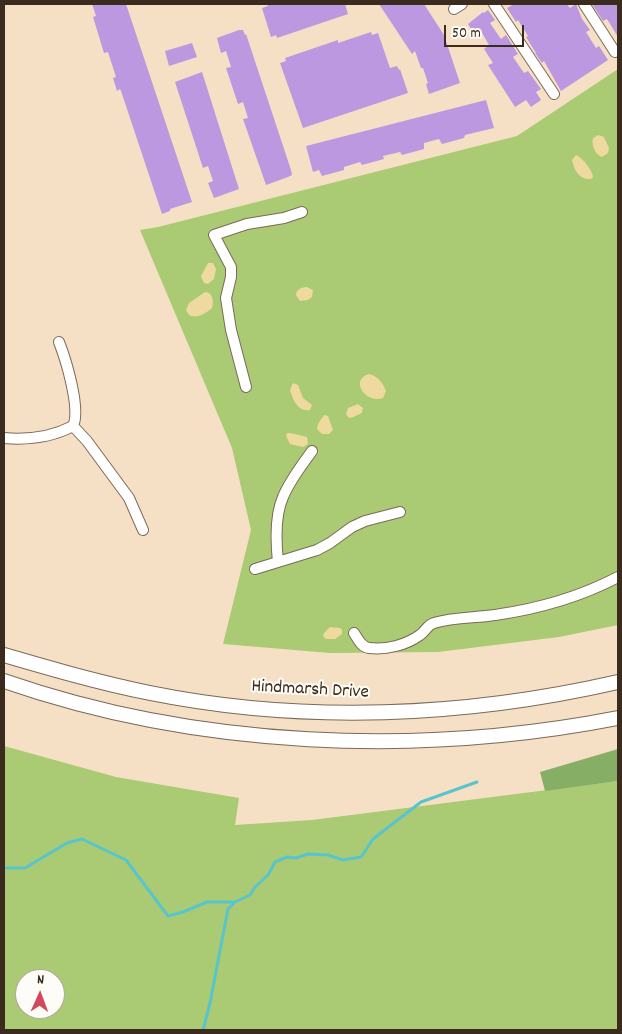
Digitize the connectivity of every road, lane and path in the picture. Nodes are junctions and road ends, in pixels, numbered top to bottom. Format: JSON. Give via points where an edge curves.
{"nodes":[{"id":1,"x":584,"y":4,"type":"edge"},
{"id":2,"x":496,"y":5,"type":"edge"},
{"id":3,"x":615,"y":52,"type":"dead end"},
{"id":4,"x":554,"y":94,"type":"dead end"},
{"id":5,"x":302,"y":212,"type":"dead end"},
{"id":6,"x":60,"y":342,"type":"dead end"},
{"id":7,"x":246,"y":387,"type":"dead end"},
{"id":8,"x":73,"y":426,"type":"junction"},
{"id":9,"x":4,"y":438,"type":"edge"},
{"id":10,"x":312,"y":451,"type":"dead end"},
{"id":11,"x":400,"y":512,"type":"dead end"},
{"id":12,"x":143,"y":530,"type":"dead end"},
{"id":13,"x":278,"y":562,"type":"junction"},
{"id":14,"x":256,"y":569,"type":"dead end"},
{"id":15,"x":618,"y":577,"type":"edge"},
{"id":16,"x":354,"y":633,"type":"dead end"},
{"id":17,"x":4,"y":655,"type":"edge"},
{"id":18,"x":4,"y":681,"type":"edge"},
{"id":19,"x":618,"y":682,"type":"edge"},
{"id":20,"x":618,"y":718,"type":"edge"}],
"edges":[{"from":1,"to":3,"type":"street"},
{"from":2,"to":4,"type":"street"},
{"from":5,"to":7,"type":"street","via":[[247,224],[214,236],[231,268],[226,298],[228,314]]},
{"from":6,"to":8,"type":"street","via":[[70,374],[75,415]]},
{"from":8,"to":9,"type":"street","via":[[45,436]]},
{"from":8,"to":12,"type":"street","via":[[129,498]]},
{"from":10,"to":13,"type":"street","via":[[282,498],[276,544]]},
{"from":11,"to":13,"type":"street","via":[[365,521],[317,550]]},
{"from":13,"to":14,"type":"street"},
{"from":15,"to":16,"type":"street","via":[[547,605],[436,622],[429,625],[423,634],[398,645],[365,647]]},
{"from":17,"to":19,"type":"main road","name":"Hindmarsh Drive","via":[[152,693],[295,711],[387,713],[485,706]]},
{"from":18,"to":20,"type":"main road","via":[[145,719],[283,738],[452,739]]}]}
